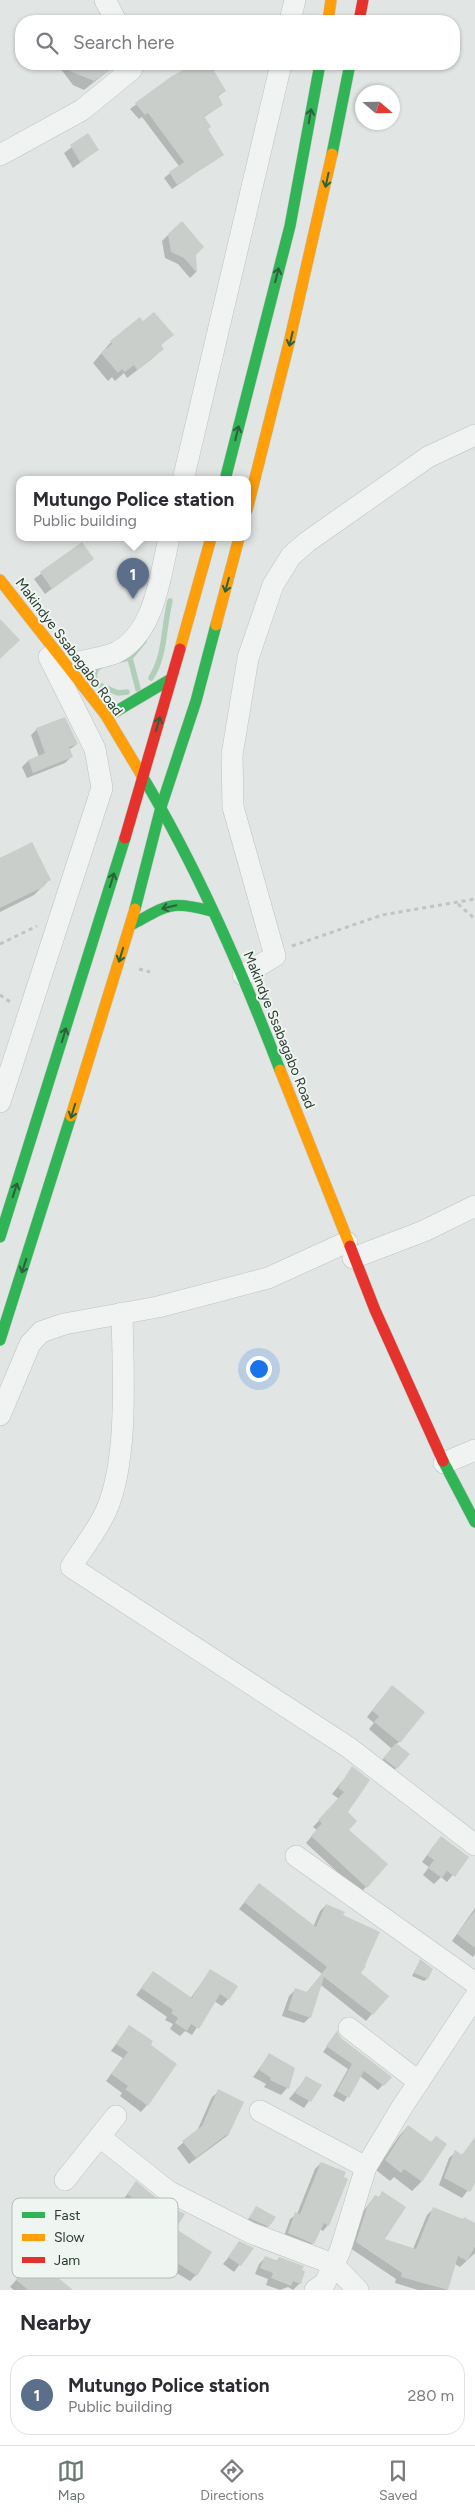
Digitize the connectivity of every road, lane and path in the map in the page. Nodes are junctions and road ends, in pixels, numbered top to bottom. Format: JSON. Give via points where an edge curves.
{"nodes":[{"id":1,"x":105,"y":0,"type":"edge"},
{"id":2,"x":295,"y":0,"type":"edge"},
{"id":3,"x":332,"y":0,"type":"edge"},
{"id":4,"x":364,"y":0,"type":"edge"},
{"id":5,"x":113,"y":15,"type":"edge"},
{"id":6,"x":291,"y":15,"type":"edge"},
{"id":7,"x":329,"y":15,"type":"edge"},
{"id":8,"x":360,"y":15,"type":"edge"},
{"id":9,"x":131,"y":70,"type":"edge"},
{"id":10,"x":280,"y":70,"type":"edge"},
{"id":11,"x":319,"y":70,"type":"edge"},
{"id":12,"x":349,"y":70,"type":"edge"},
{"id":13,"x":0,"y":155,"type":"edge"},
{"id":14,"x":475,"y":435,"type":"edge"},
{"id":15,"x":184,"y":476,"type":"edge"},
{"id":16,"x":226,"y":476,"type":"edge"},
{"id":17,"x":251,"y":495,"type":"edge"},
{"id":18,"x":168,"y":541,"type":"edge"},
{"id":19,"x":210,"y":541,"type":"edge"},
{"id":20,"x":238,"y":541,"type":"edge"},
{"id":21,"x":3,"y":592,"type":"edge"},
{"id":22,"x":26,"y":615,"type":"junction"},
{"id":23,"x":66,"y":664,"type":"junction"},
{"id":24,"x":171,"y":679,"type":"junction"},
{"id":25,"x":105,"y":714,"type":"junction"},
{"id":26,"x":142,"y":780,"type":"junction"},
{"id":27,"x":161,"y":807,"type":"junction"},
{"id":28,"x":475,"y":899,"type":"edge"},
{"id":29,"x":458,"y":903,"type":"junction"},
{"id":30,"x":211,"y":911,"type":"junction"},
{"id":31,"x":62,"y":914,"type":"junction"},
{"id":32,"x":475,"y":918,"type":"edge"},
{"id":33,"x":130,"y":925,"type":"junction"},
{"id":34,"x":0,"y":944,"type":"edge"},
{"id":35,"x":275,"y":956,"type":"junction"},
{"id":36,"x":243,"y":975,"type":"junction"},
{"id":37,"x":0,"y":1102,"type":"edge"},
{"id":38,"x":475,"y":1206,"type":"edge"},
{"id":39,"x":0,"y":1237,"type":"edge"},
{"id":40,"x":350,"y":1250,"type":"junction"},
{"id":41,"x":122,"y":1313,"type":"junction"},
{"id":42,"x":0,"y":1340,"type":"edge"},
{"id":43,"x":0,"y":1415,"type":"edge"},
{"id":44,"x":475,"y":1450,"type":"edge"},
{"id":45,"x":444,"y":1463,"type":"junction"},
{"id":46,"x":475,"y":1522,"type":"edge"},
{"id":47,"x":475,"y":1845,"type":"edge"},
{"id":48,"x":296,"y":1856,"type":"dead end"},
{"id":49,"x":475,"y":1983,"type":"edge"},
{"id":50,"x":475,"y":1997,"type":"edge"},
{"id":51,"x":349,"y":2028,"type":"dead end"},
{"id":52,"x":419,"y":2082,"type":"junction"},
{"id":53,"x":260,"y":2111,"type":"dead end"},
{"id":54,"x":116,"y":2116,"type":"dead end"},
{"id":55,"x":100,"y":2137,"type":"junction"},
{"id":56,"x":366,"y":2168,"type":"junction"},
{"id":57,"x":65,"y":2180,"type":"dead end"},
{"id":58,"x":333,"y":2264,"type":"junction"},
{"id":59,"x":315,"y":2290,"type":"edge"},
{"id":60,"x":358,"y":2290,"type":"edge"}],
"edges":[{"from":1,"to":5,"type":"street"},
{"from":2,"to":6,"type":"street"},
{"from":3,"to":7,"type":"main road"},
{"from":4,"to":8,"type":"main road"},
{"from":9,"to":13,"type":"street","via":[[82,110]]},
{"from":10,"to":15,"type":"street"},
{"from":16,"to":11,"type":"main road","one_way":true,"via":[[290,226]]},
{"from":12,"to":17,"type":"main road","one_way":true,"via":[[314,245]]},
{"from":14,"to":35,"type":"street","via":[[428,457],[307,542],[291,556],[273,585],[248,658],[232,755],[233,807]]},
{"from":18,"to":23,"type":"street","via":[[146,620],[132,640],[114,653]]},
{"from":19,"to":24,"type":"main road"},
{"from":20,"to":27,"type":"main road","one_way":true,"via":[[196,701]]},
{"from":21,"to":22,"type":"main road","name":"Makindye Ssabagabo Road"},
{"from":22,"to":23,"type":"main road","name":"Makindye Ssabagabo Road"},
{"from":22,"to":31,"type":"street","via":[[95,749],[102,788]]},
{"from":23,"to":25,"type":"main road","name":"Makindye Ssabagabo Road"},
{"from":24,"to":25,"type":"main road","via":[[115,712]]},
{"from":26,"to":24,"type":"main road","one_way":true},
{"from":25,"to":26,"type":"main road","name":"Makindye Ssabagabo Road"},
{"from":26,"to":27,"type":"main road","name":"Makindye Ssabagabo Road"},
{"from":39,"to":26,"type":"main road","one_way":true},
{"from":27,"to":30,"type":"main road","name":"Makindye Ssabagabo Road"},
{"from":27,"to":33,"type":"main road"},
{"from":28,"to":29,"type":"path"},
{"from":29,"to":32,"type":"path"},
{"from":29,"to":35,"type":"path","via":[[382,915],[299,942]]},
{"from":30,"to":33,"type":"main road","one_way":true,"via":[[187,905],[168,905]]},
{"from":30,"to":36,"type":"main road","name":"Makindye Ssabagabo Road"},
{"from":31,"to":34,"type":"path"},
{"from":31,"to":37,"type":"street"},
{"from":33,"to":42,"type":"main road","one_way":true},
{"from":35,"to":36,"type":"street"},
{"from":36,"to":40,"type":"main road","name":"Makindye Ssabagabo Road"},
{"from":38,"to":40,"type":"street","via":[[424,1231]]},
{"from":40,"to":41,"type":"street","via":[[268,1278],[158,1307]]},
{"from":40,"to":45,"type":"main road","name":"Makindye Ssabagabo Road"},
{"from":41,"to":43,"type":"street","via":[[64,1324],[41,1332],[30,1344]]},
{"from":41,"to":47,"type":"street","via":[[123,1403],[114,1488],[106,1512],[71,1567],[348,1747]]},
{"from":44,"to":45,"type":"street"},
{"from":45,"to":46,"type":"main road","name":"Makindye Ssabagabo Road"},
{"from":48,"to":49,"type":"street"},
{"from":50,"to":52,"type":"street"},
{"from":51,"to":52,"type":"street"},
{"from":52,"to":56,"type":"street"},
{"from":53,"to":56,"type":"street"},
{"from":54,"to":55,"type":"street"},
{"from":55,"to":57,"type":"street"},
{"from":55,"to":58,"type":"street","via":[[168,2191],[251,2233]]},
{"from":56,"to":58,"type":"street"},
{"from":58,"to":59,"type":"street","via":[[325,2282]]},
{"from":58,"to":60,"type":"street"}]}
